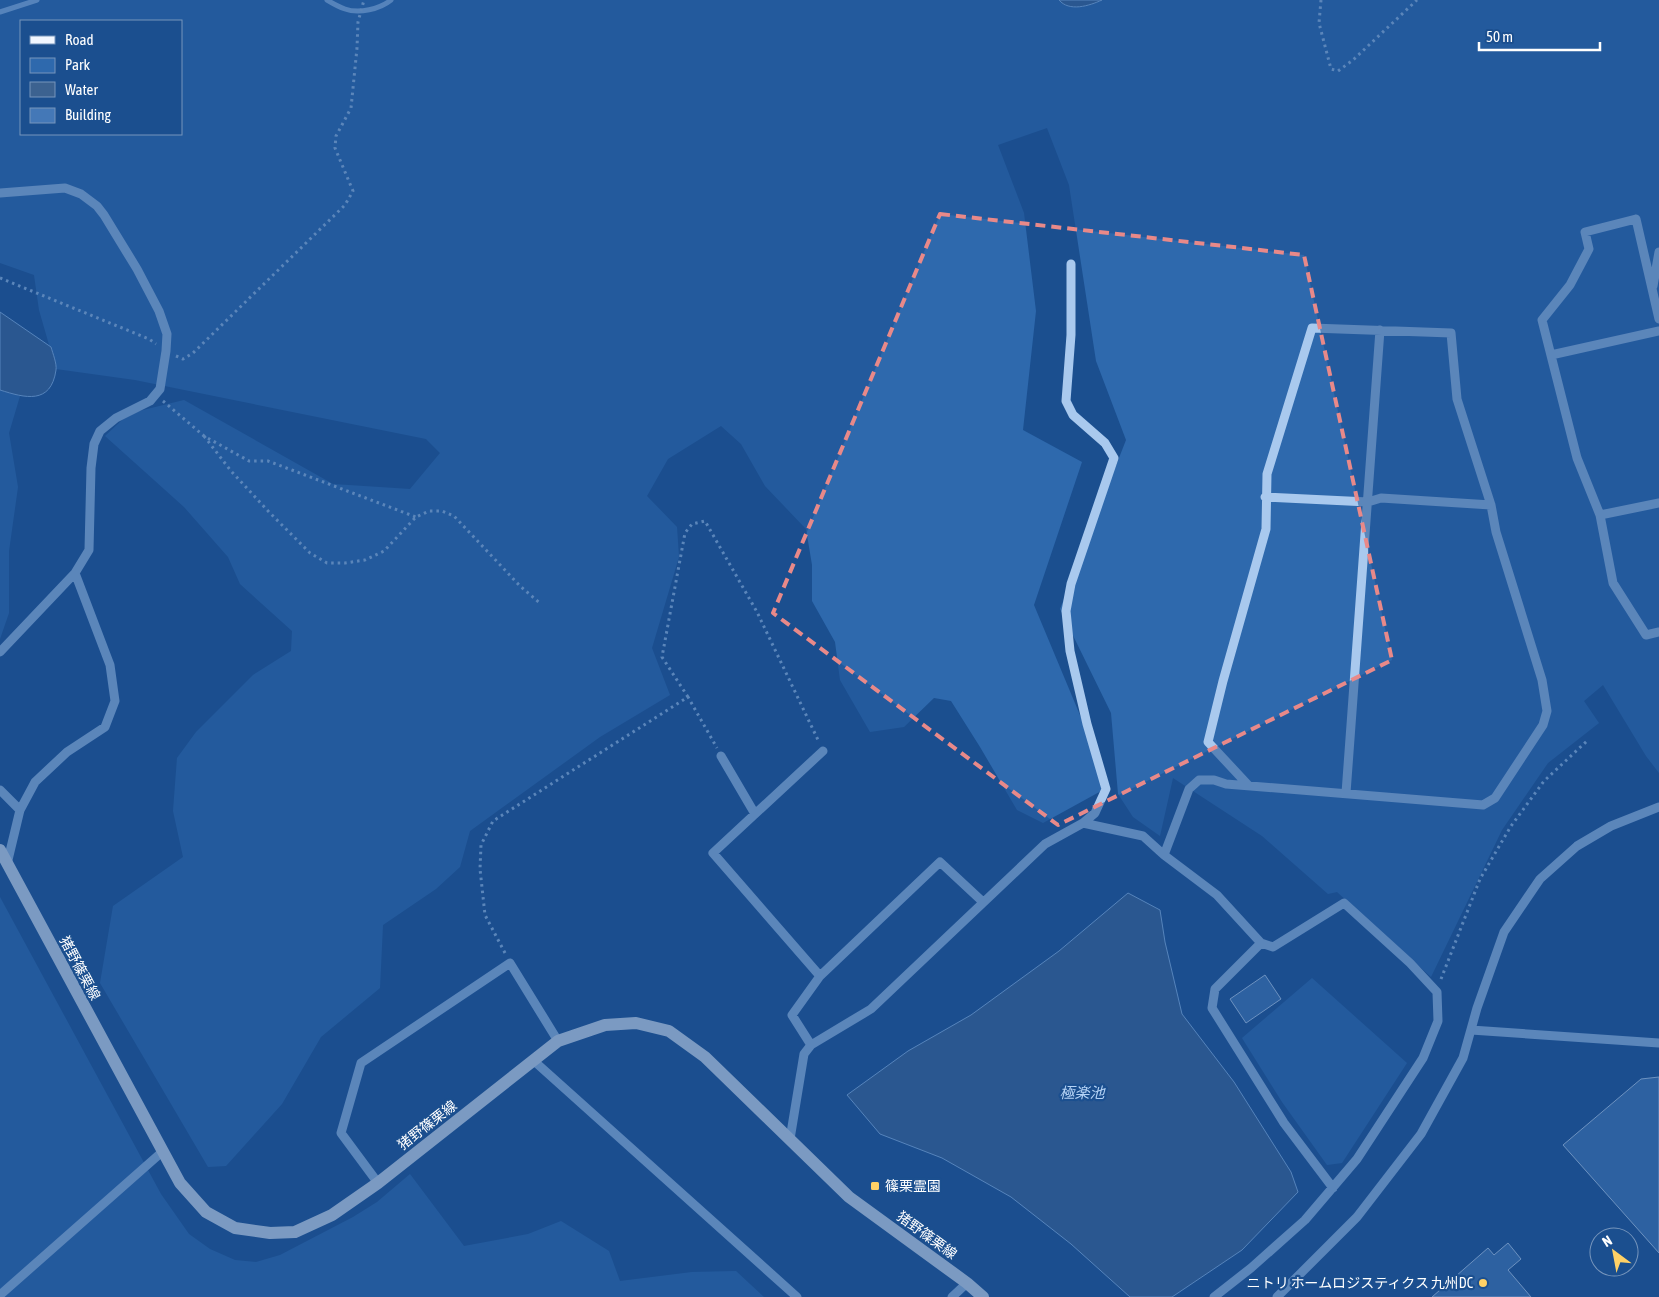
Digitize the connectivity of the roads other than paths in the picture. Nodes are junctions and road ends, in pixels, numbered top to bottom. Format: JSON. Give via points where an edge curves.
{"nodes":[{"id":1,"x":0,"y":192,"type":"edge"},
{"id":2,"x":1659,"y":252,"type":"edge"},
{"id":3,"x":1071,"y":264,"type":"dead end"},
{"id":4,"x":1653,"y":291,"type":"junction"},
{"id":5,"x":1659,"y":319,"type":"edge"},
{"id":6,"x":1380,"y":330,"type":"junction"},
{"id":7,"x":1659,"y":330,"type":"edge"},
{"id":8,"x":1551,"y":355,"type":"junction"},
{"id":9,"x":1265,"y":497,"type":"junction"},
{"id":10,"x":1368,"y":502,"type":"junction"},
{"id":11,"x":1659,"y":502,"type":"edge"},
{"id":12,"x":1491,"y":505,"type":"junction"},
{"id":13,"x":1600,"y":515,"type":"junction"},
{"id":14,"x":75,"y":573,"type":"junction"},
{"id":15,"x":1659,"y":632,"type":"edge"},
{"id":16,"x":0,"y":652,"type":"edge"},
{"id":17,"x":824,"y":751,"type":"road end"},
{"id":18,"x":721,"y":756,"type":"road end"},
{"id":19,"x":1249,"y":786,"type":"junction"},
{"id":20,"x":0,"y":790,"type":"edge"},
{"id":21,"x":1346,"y":794,"type":"junction"},
{"id":22,"x":1659,"y":807,"type":"edge"},
{"id":23,"x":20,"y":810,"type":"junction"},
{"id":24,"x":755,"y":814,"type":"junction"},
{"id":25,"x":1083,"y":823,"type":"junction"},
{"id":26,"x":0,"y":850,"type":"edge"},
{"id":27,"x":1164,"y":856,"type":"junction"},
{"id":28,"x":8,"y":864,"type":"junction"},
{"id":29,"x":983,"y":902,"type":"junction"},
{"id":30,"x":1261,"y":943,"type":"junction"},
{"id":31,"x":820,"y":976,"type":"junction"},
{"id":32,"x":1471,"y":1030,"type":"junction"},
{"id":33,"x":558,"y":1041,"type":"junction"},
{"id":34,"x":1659,"y":1043,"type":"edge"},
{"id":35,"x":811,"y":1045,"type":"junction"},
{"id":36,"x":534,"y":1060,"type":"junction"},
{"id":37,"x":790,"y":1139,"type":"junction"},
{"id":38,"x":162,"y":1152,"type":"junction"},
{"id":39,"x":378,"y":1182,"type":"junction"},
{"id":40,"x":1332,"y":1188,"type":"junction"},
{"id":41,"x":967,"y":1283,"type":"junction"},
{"id":42,"x":0,"y":1295,"type":"edge"},
{"id":43,"x":797,"y":1297,"type":"edge"},
{"id":44,"x":952,"y":1297,"type":"edge"},
{"id":45,"x":983,"y":1297,"type":"edge"},
{"id":46,"x":1214,"y":1297,"type":"edge"},
{"id":47,"x":1277,"y":1297,"type":"edge"}],
"edges":[{"from":1,"to":14,"type":"street","via":[[65,188],[81,194],[96,206],[138,268],[167,334],[160,389],[150,400],[116,418],[100,431],[94,444],[89,550]]},
{"from":2,"to":4,"type":"street"},
{"from":3,"to":25,"type":"street","via":[[1071,335],[1066,401],[1073,414],[1105,443],[1114,458],[1071,584],[1066,611],[1070,651],[1086,724],[1106,789],[1094,814]]},
{"from":4,"to":5,"type":"street"},
{"from":4,"to":8,"type":"street","via":[[1636,219],[1585,232],[1589,249],[1570,285],[1542,320]]},
{"from":6,"to":9,"type":"street","via":[[1312,328],[1266,474]]},
{"from":6,"to":10,"type":"street"},
{"from":6,"to":12,"type":"street","via":[[1451,333],[1457,399]]},
{"from":7,"to":8,"type":"street"},
{"from":8,"to":13,"type":"street","via":[[1577,458]]},
{"from":9,"to":10,"type":"street"},
{"from":9,"to":19,"type":"street","via":[[1266,529],[1208,742]]},
{"from":10,"to":12,"type":"street","via":[[1381,498]]},
{"from":10,"to":21,"type":"street"},
{"from":11,"to":13,"type":"street"},
{"from":12,"to":21,"type":"street","via":[[1496,532],[1542,680],[1547,710],[1543,725],[1495,798],[1483,805]]},
{"from":13,"to":15,"type":"street","via":[[1613,583],[1646,635]]},
{"from":14,"to":16,"type":"street"},
{"from":14,"to":23,"type":"street","via":[[110,665],[115,701],[105,727],[67,752],[35,782]]},
{"from":17,"to":24,"type":"street"},
{"from":18,"to":24,"type":"street"},
{"from":19,"to":21,"type":"street"},
{"from":19,"to":27,"type":"street","via":[[1199,780],[1190,788]]},
{"from":20,"to":23,"type":"street"},
{"from":22,"to":32,"type":"street","via":[[1611,826],[1577,846],[1540,879],[1504,932]]},
{"from":23,"to":28,"type":"street"},
{"from":24,"to":31,"type":"street","via":[[713,853]]},
{"from":25,"to":27,"type":"street","via":[[1143,836]]},
{"from":25,"to":29,"type":"street","via":[[1045,844]]},
{"from":26,"to":28,"type":"main road","name":"猪野篠栗線"},
{"from":27,"to":30,"type":"street","via":[[1217,895]]},
{"from":28,"to":38,"type":"main road","name":"猪野篠栗線"},
{"from":29,"to":31,"type":"street","via":[[940,862]]},
{"from":29,"to":35,"type":"street","via":[[871,1009]]},
{"from":30,"to":40,"type":"street","via":[[1215,988],[1212,1008],[1284,1123]]},
{"from":30,"to":40,"type":"street","via":[[1273,947],[1344,903],[1437,992],[1438,1021],[1424,1058],[1357,1159]]},
{"from":31,"to":35,"type":"street","via":[[792,1015]]},
{"from":32,"to":34,"type":"street"},
{"from":32,"to":47,"type":"street","via":[[1462,1058],[1421,1134],[1357,1217]]},
{"from":33,"to":36,"type":"main road","name":"猪野篠栗線"},
{"from":33,"to":37,"type":"main road","name":"猪野篠栗線","via":[[605,1026],[636,1023],[669,1031],[705,1057]]},
{"from":33,"to":39,"type":"street","via":[[510,963],[361,1063],[341,1133]]},
{"from":35,"to":37,"type":"street","via":[[804,1054]]},
{"from":36,"to":39,"type":"main road","name":"猪野篠栗線"},
{"from":36,"to":43,"type":"street"},
{"from":37,"to":41,"type":"main road","name":"猪野篠栗線","via":[[849,1197]]},
{"from":38,"to":39,"type":"main road","name":"猪野篠栗線","via":[[180,1183],[206,1212],[235,1228],[270,1233],[295,1232],[332,1215]]},
{"from":38,"to":42,"type":"street"},
{"from":40,"to":46,"type":"street","via":[[1306,1220]]},
{"from":41,"to":44,"type":"street"},
{"from":41,"to":45,"type":"main road","name":"猪野篠栗線"}]}
